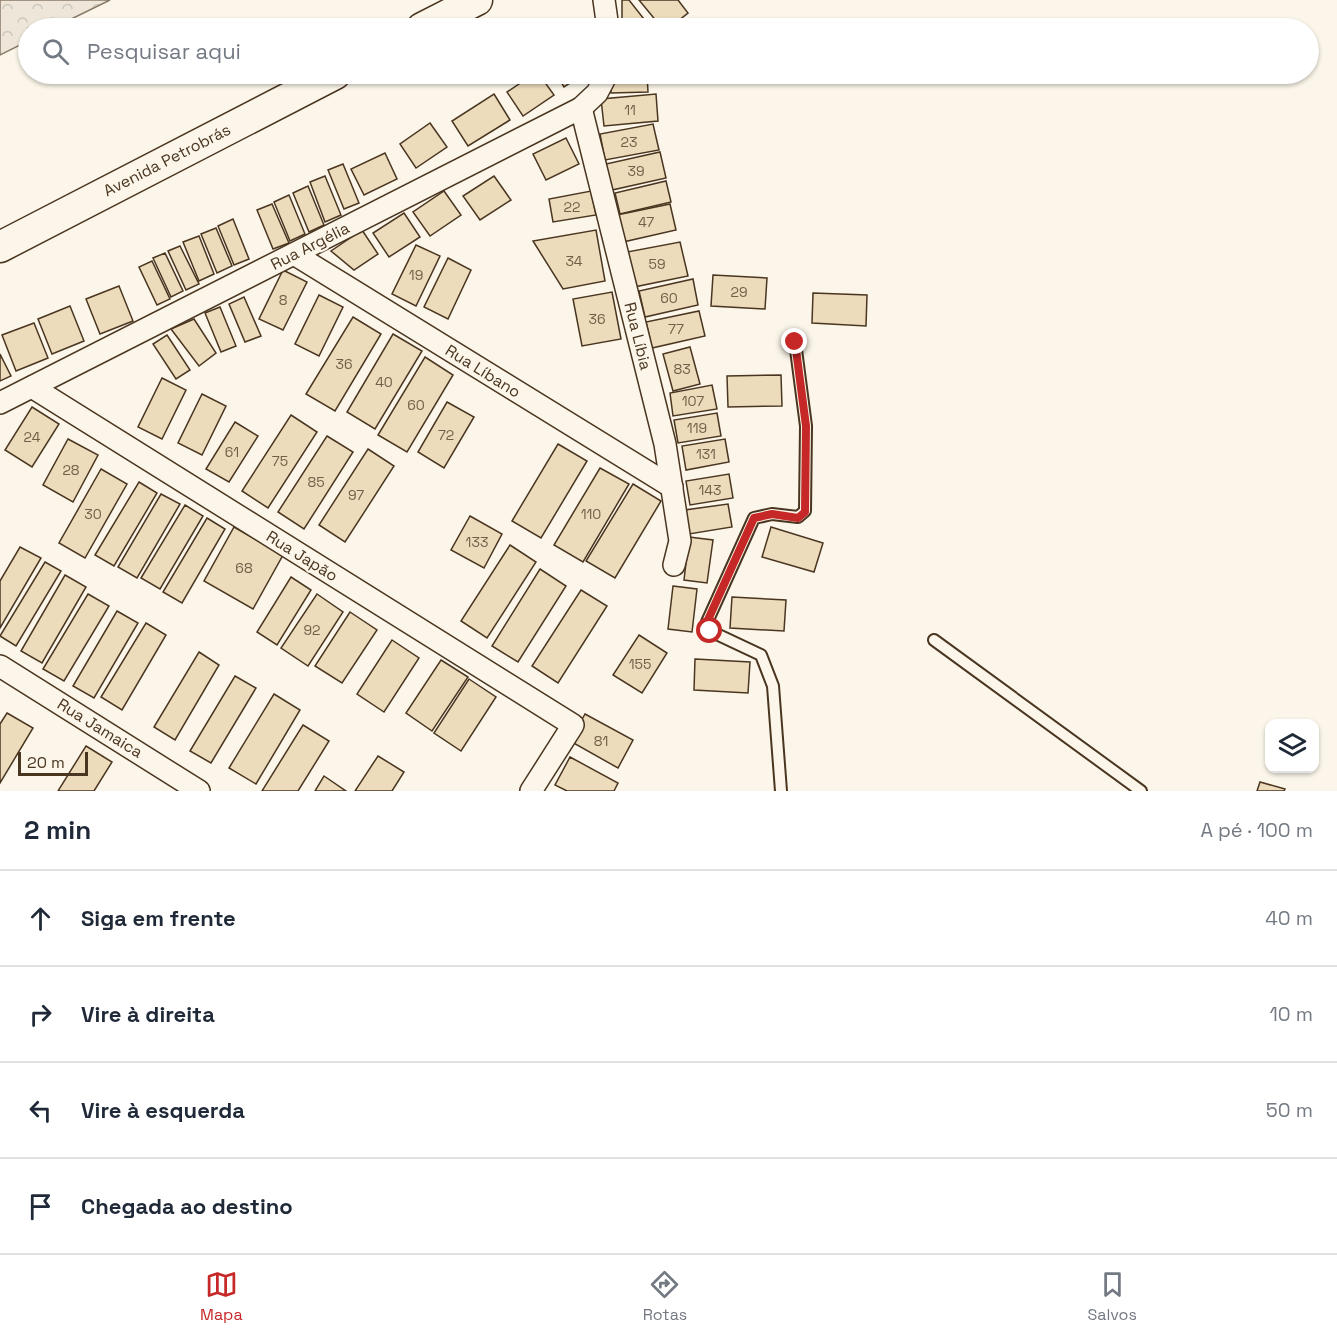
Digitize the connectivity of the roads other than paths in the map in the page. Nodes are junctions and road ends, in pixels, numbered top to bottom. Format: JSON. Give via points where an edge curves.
{"nodes":[{"id":1,"x":477,"y":0,"type":"edge"},
{"id":2,"x":604,"y":0,"type":"edge"},
{"id":3,"x":442,"y":18,"type":"edge"},
{"id":4,"x":607,"y":18,"type":"edge"},
{"id":5,"x":316,"y":84,"type":"edge"},
{"id":6,"x":602,"y":84,"type":"edge"},
{"id":7,"x":581,"y":108,"type":"junction"},
{"id":8,"x":0,"y":247,"type":"edge"},
{"id":9,"x":294,"y":254,"type":"junction"},
{"id":10,"x":795,"y":342,"type":"dead end"},
{"id":11,"x":32,"y":387,"type":"junction"},
{"id":12,"x":0,"y":404,"type":"edge"},
{"id":13,"x":672,"y":487,"type":"junction"},
{"id":14,"x":674,"y":565,"type":"dead end"},
{"id":15,"x":933,"y":640,"type":"dead end"},
{"id":16,"x":0,"y":666,"type":"edge"},
{"id":17,"x":200,"y":791,"type":"edge"},
{"id":18,"x":531,"y":791,"type":"edge"},
{"id":19,"x":781,"y":791,"type":"edge"},
{"id":20,"x":1141,"y":791,"type":"edge"}],
"edges":[{"from":1,"to":3,"type":"main road"},
{"from":2,"to":4,"type":"street"},
{"from":5,"to":8,"type":"main road","name":"Avenida Petrobrás"},
{"from":6,"to":7,"type":"street","name":"Rua Argélia"},
{"from":7,"to":9,"type":"street","name":"Rua Argélia"},
{"from":7,"to":13,"type":"street","name":"Rua Líbia","via":[[665,444]]},
{"from":9,"to":11,"type":"street","name":"Rua Argélia"},
{"from":9,"to":13,"type":"street","name":"Rua Líbano"},
{"from":10,"to":19,"type":"lane","via":[[806,426],[805,512],[798,518],[772,514],[754,518],[707,622],[710,631],[761,655],[773,686]]},
{"from":11,"to":12,"type":"street","name":"Rua Argélia"},
{"from":11,"to":18,"type":"street","name":"Rua Japão","via":[[573,725]]},
{"from":13,"to":14,"type":"street","name":"Rua Líbia","via":[[680,541]]},
{"from":15,"to":20,"type":"lane"},
{"from":16,"to":17,"type":"street","name":"Rua Jamaica"}]}
